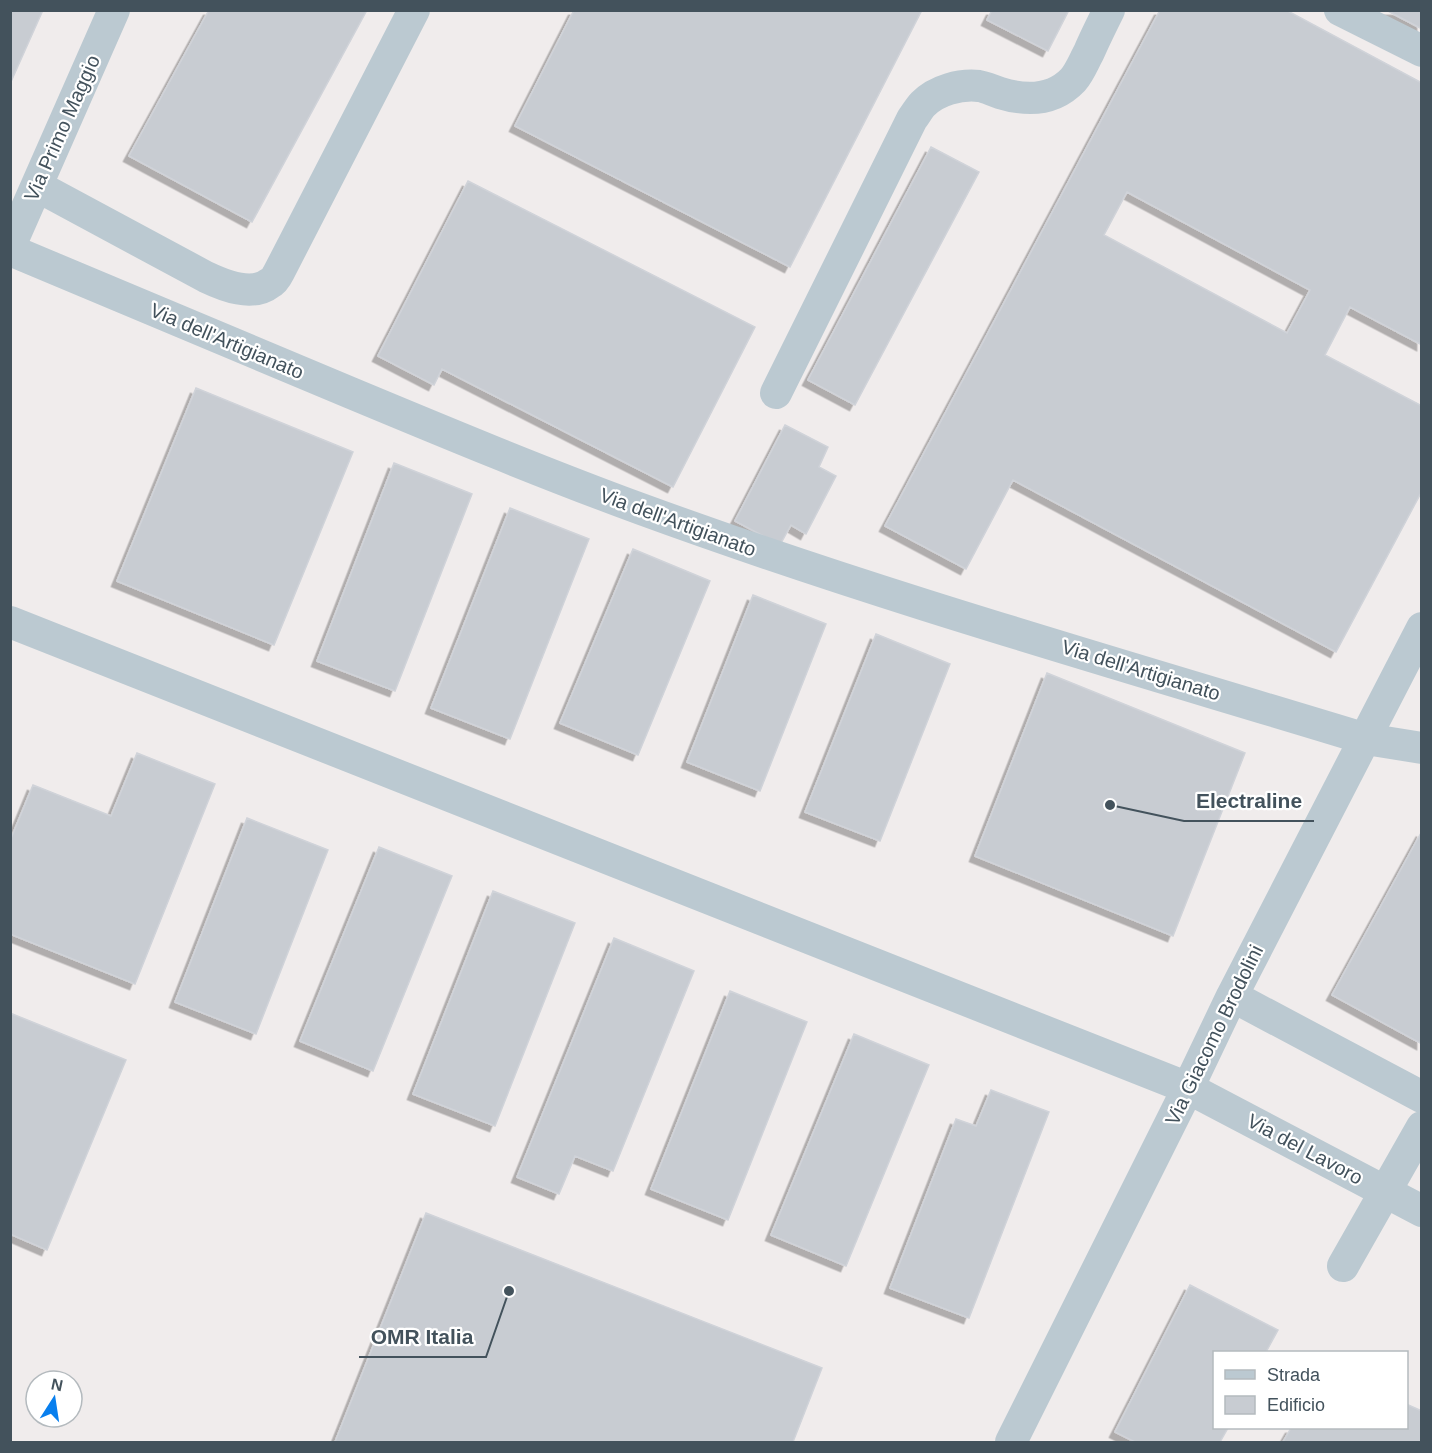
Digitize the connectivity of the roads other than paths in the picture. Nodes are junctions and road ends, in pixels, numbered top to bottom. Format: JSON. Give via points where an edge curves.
{"nodes":[{"id":1,"x":114,"y":10,"type":"edge"},
{"id":2,"x":414,"y":10,"type":"edge"},
{"id":3,"x":1109,"y":10,"type":"edge"},
{"id":4,"x":1340,"y":10,"type":"edge"},
{"id":5,"x":1422,"y":51,"type":"edge"},
{"id":6,"x":37,"y":186,"type":"junction"},
{"id":7,"x":10,"y":248,"type":"edge"},
{"id":8,"x":776,"y":393,"type":"dead end"},
{"id":9,"x":11,"y":622,"type":"edge"},
{"id":10,"x":1422,"y":628,"type":"edge"},
{"id":11,"x":1366,"y":739,"type":"junction"},
{"id":12,"x":1422,"y":748,"type":"edge"},
{"id":13,"x":1232,"y":996,"type":"junction"},
{"id":14,"x":1188,"y":1088,"type":"junction"},
{"id":15,"x":1422,"y":1097,"type":"edge"},
{"id":16,"x":1422,"y":1126,"type":"edge"},
{"id":17,"x":1385,"y":1192,"type":"junction"},
{"id":18,"x":1422,"y":1211,"type":"edge"},
{"id":19,"x":1343,"y":1266,"type":"dead end"},
{"id":20,"x":1011,"y":1443,"type":"edge"}],
"edges":[{"from":1,"to":6,"type":"street","name":"Via Primo Maggio"},
{"from":2,"to":6,"type":"street","via":[[271,283],[258,289],[224,285]]},
{"from":3,"to":8,"type":"street","via":[[1082,66],[1073,80],[1058,91],[1029,99],[965,86],[936,94],[923,104],[912,119]]},
{"from":4,"to":5,"type":"street"},
{"from":6,"to":7,"type":"street","name":"Via Primo Maggio"},
{"from":7,"to":11,"type":"street","name":"Via dell'Artigianato","via":[[482,447],[638,508],[833,576]]},
{"from":9,"to":14,"type":"street"},
{"from":10,"to":11,"type":"street","name":"Via Giacomo Brodolini"},
{"from":11,"to":12,"type":"street","name":"Via dell'Artigianato"},
{"from":11,"to":13,"type":"street","name":"Via Giacomo Brodolini"},
{"from":13,"to":14,"type":"street","name":"Via Giacomo Brodolini"},
{"from":13,"to":15,"type":"street"},
{"from":14,"to":17,"type":"street","name":"Via del Lavoro"},
{"from":14,"to":20,"type":"street","name":"Via Giacomo Brodolini"},
{"from":16,"to":17,"type":"street"},
{"from":17,"to":18,"type":"street","name":"Via del Lavoro"},
{"from":17,"to":19,"type":"street"}]}
